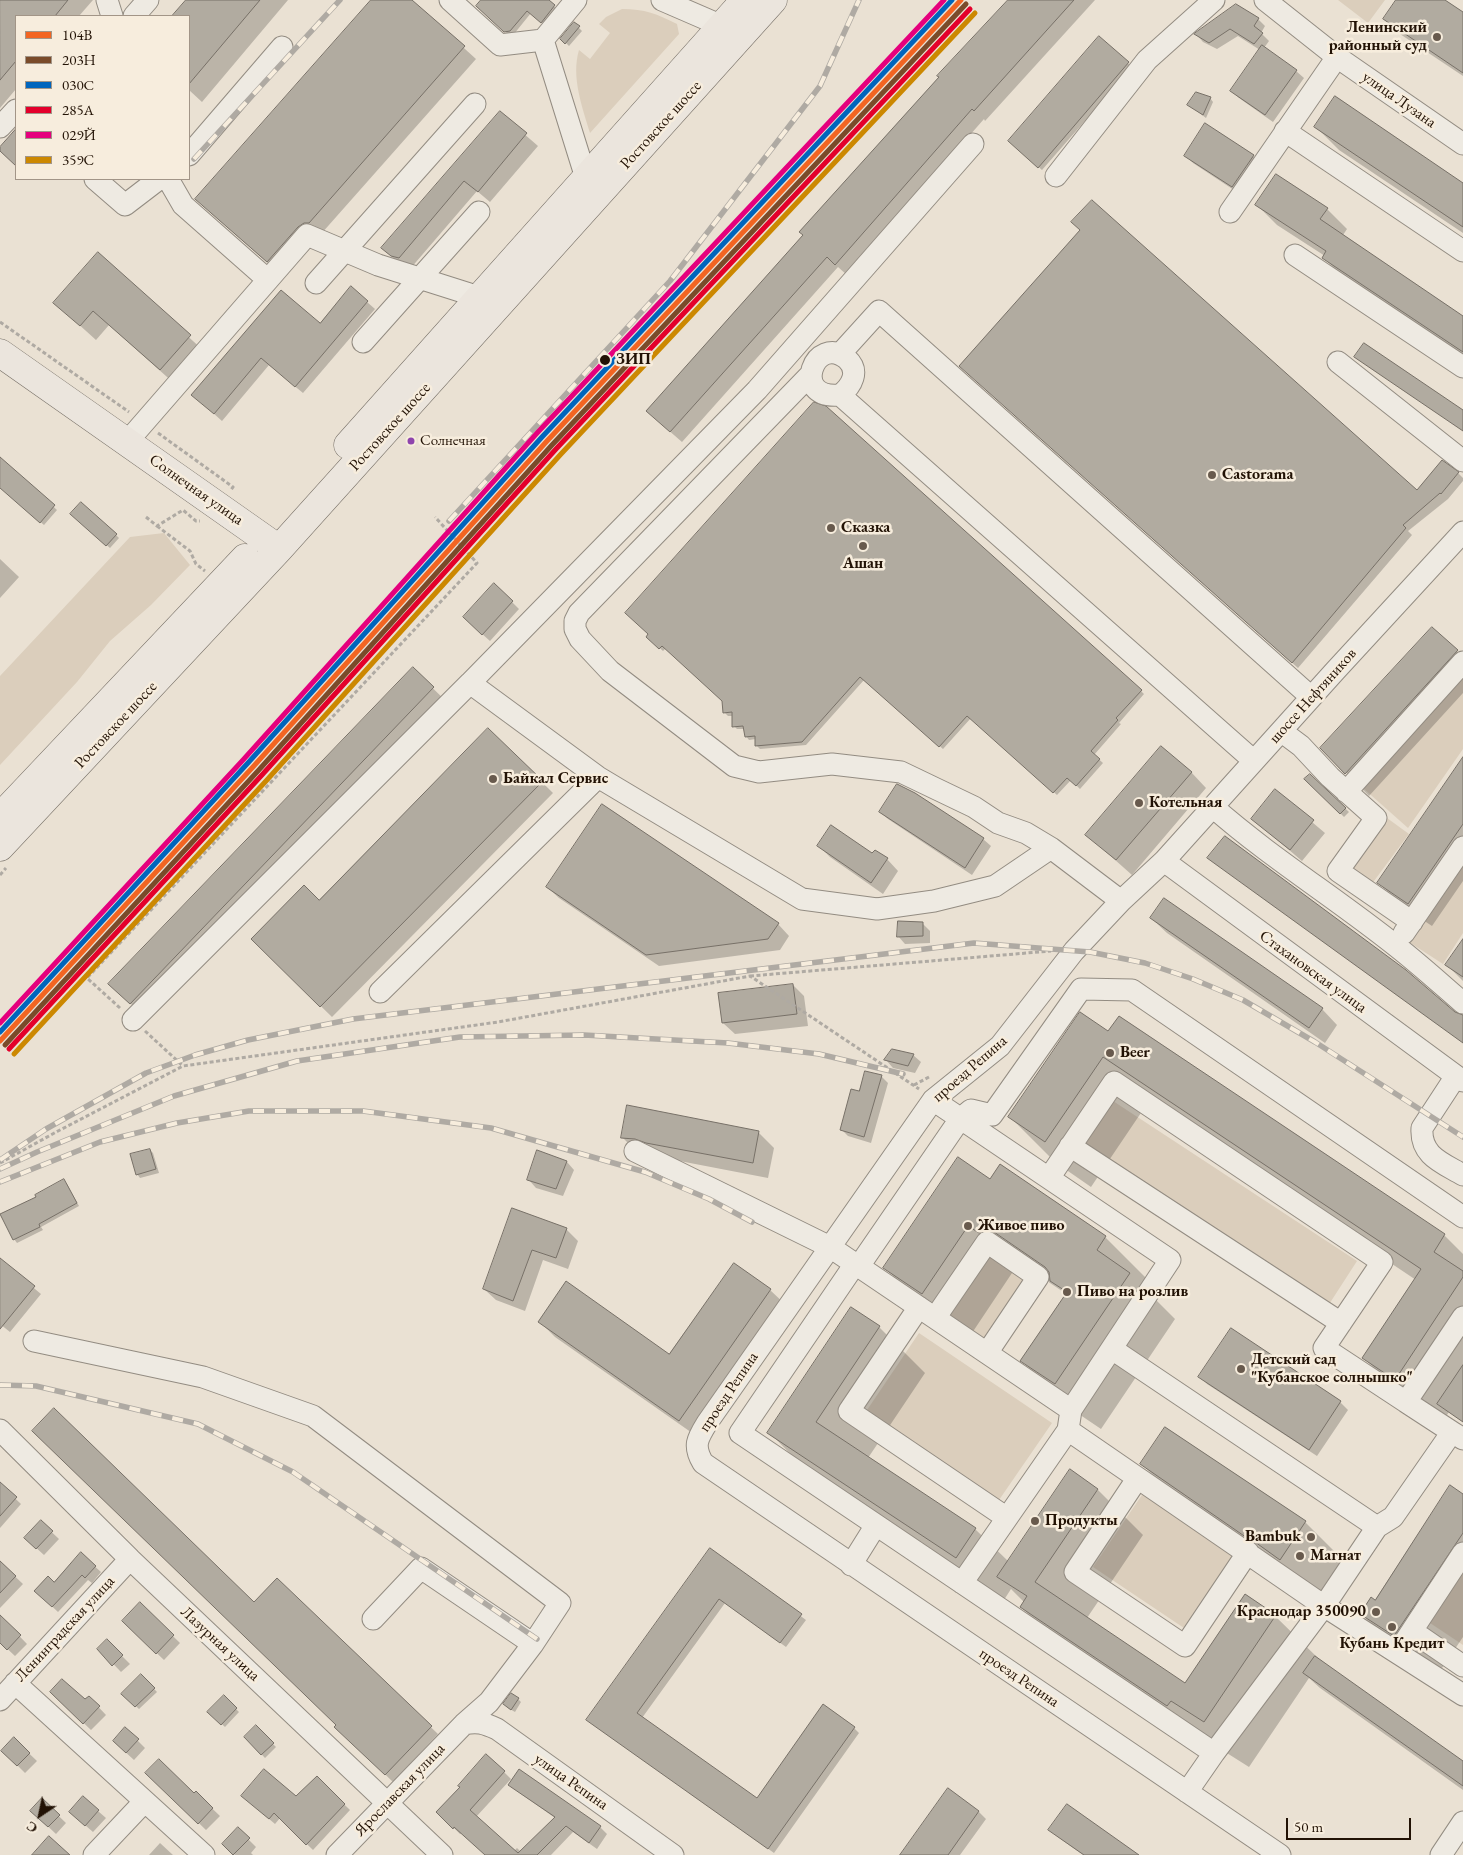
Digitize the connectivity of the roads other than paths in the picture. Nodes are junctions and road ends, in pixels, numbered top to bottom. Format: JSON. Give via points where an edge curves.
{"nodes":[{"id":1,"x":107,"y":0,"type":"edge"},
{"id":2,"x":148,"y":0,"type":"edge"},
{"id":3,"x":450,"y":0,"type":"edge"},
{"id":4,"x":576,"y":0,"type":"edge"},
{"id":5,"x":662,"y":0,"type":"edge"},
{"id":6,"x":745,"y":0,"type":"edge"},
{"id":7,"x":774,"y":0,"type":"edge"},
{"id":8,"x":1214,"y":0,"type":"edge"},
{"id":9,"x":1265,"y":0,"type":"edge"},
{"id":10,"x":112,"y":15,"type":"edge"},
{"id":11,"x":135,"y":15,"type":"edge"},
{"id":12,"x":722,"y":26,"type":"junction"},
{"id":13,"x":543,"y":40,"type":"junction"},
{"id":14,"x":282,"y":47,"type":"dead end"},
{"id":15,"x":1337,"y":57,"type":"junction"},
{"id":16,"x":475,"y":104,"type":"dead end"},
{"id":17,"x":15,"y":111,"type":"edge"},
{"id":18,"x":0,"y":127,"type":"edge"},
{"id":19,"x":1285,"y":132,"type":"junction"},
{"id":20,"x":973,"y":144,"type":"dead end"},
{"id":21,"x":1463,"y":144,"type":"edge"},
{"id":22,"x":190,"y":155,"type":"edge"},
{"id":23,"x":1056,"y":176,"type":"dead end"},
{"id":24,"x":586,"y":178,"type":"junction"},
{"id":25,"x":96,"y":180,"type":"edge"},
{"id":26,"x":158,"y":180,"type":"edge"},
{"id":27,"x":169,"y":180,"type":"edge"},
{"id":28,"x":479,"y":212,"type":"dead end"},
{"id":29,"x":1230,"y":212,"type":"dead end"},
{"id":30,"x":344,"y":251,"type":"junction"},
{"id":31,"x":1463,"y":251,"type":"edge"},
{"id":32,"x":1295,"y":255,"type":"dead end"},
{"id":33,"x":421,"y":278,"type":"junction"},
{"id":34,"x":268,"y":280,"type":"junction"},
{"id":35,"x":316,"y":283,"type":"dead end"},
{"id":36,"x":479,"y":297,"type":"junction"},
{"id":37,"x":363,"y":342,"type":"dead end"},
{"id":38,"x":0,"y":353,"type":"edge"},
{"id":39,"x":840,"y":354,"type":"junction"},
{"id":40,"x":1338,"y":362,"type":"dead end"},
{"id":41,"x":1463,"y":367,"type":"edge"},
{"id":42,"x":811,"y":374,"type":"junction"},
{"id":43,"x":840,"y":395,"type":"junction"},
{"id":44,"x":128,"y":442,"type":"junction"},
{"id":45,"x":1463,"y":461,"type":"edge"},
{"id":46,"x":1463,"y":532,"type":"edge"},
{"id":47,"x":272,"y":544,"type":"junction"},
{"id":48,"x":204,"y":601,"type":"junction"},
{"id":49,"x":1463,"y":662,"type":"edge"},
{"id":50,"x":470,"y":683,"type":"junction"},
{"id":51,"x":1311,"y":697,"type":"junction"},
{"id":52,"x":1281,"y":731,"type":"junction"},
{"id":53,"x":1254,"y":761,"type":"junction"},
{"id":54,"x":598,"y":777,"type":"junction"},
{"id":55,"x":1346,"y":792,"type":"junction"},
{"id":56,"x":1213,"y":807,"type":"junction"},
{"id":57,"x":0,"y":817,"type":"edge"},
{"id":58,"x":0,"y":847,"type":"edge"},
{"id":59,"x":1463,"y":847,"type":"edge"},
{"id":60,"x":1051,"y":848,"type":"junction"},
{"id":61,"x":1164,"y":861,"type":"junction"},
{"id":62,"x":1121,"y":901,"type":"junction"},
{"id":63,"x":1412,"y":922,"type":"junction"},
{"id":64,"x":1396,"y":945,"type":"junction"},
{"id":65,"x":380,"y":992,"type":"dead end"},
{"id":66,"x":1463,"y":1003,"type":"edge"},
{"id":67,"x":133,"y":1020,"type":"road end"},
{"id":68,"x":1459,"y":1079,"type":"edge"},
{"id":69,"x":933,"y":1100,"type":"junction"},
{"id":70,"x":960,"y":1119,"type":"junction"},
{"id":71,"x":1070,"y":1146,"type":"junction"},
{"id":72,"x":635,"y":1151,"type":"dead end"},
{"id":73,"x":1463,"y":1175,"type":"edge"},
{"id":74,"x":1048,"y":1178,"type":"junction"},
{"id":75,"x":1463,"y":1217,"type":"edge"},
{"id":76,"x":830,"y":1247,"type":"junction"},
{"id":77,"x":857,"y":1265,"type":"junction"},
{"id":78,"x":927,"y":1313,"type":"junction"},
{"id":79,"x":1463,"y":1317,"type":"edge"},
{"id":80,"x":1340,"y":1323,"type":"junction"},
{"id":81,"x":34,"y":1341,"type":"dead end"},
{"id":82,"x":1112,"y":1349,"type":"junction"},
{"id":83,"x":987,"y":1353,"type":"junction"},
{"id":84,"x":1406,"y":1402,"type":"junction"},
{"id":85,"x":1070,"y":1420,"type":"junction"},
{"id":86,"x":0,"y":1430,"type":"edge"},
{"id":87,"x":1458,"y":1436,"type":"edge"},
{"id":88,"x":1137,"y":1479,"type":"junction"},
{"id":89,"x":1007,"y":1518,"type":"junction"},
{"id":90,"x":876,"y":1525,"type":"junction"},
{"id":91,"x":1377,"y":1527,"type":"junction"},
{"id":92,"x":1248,"y":1552,"type":"junction"},
{"id":93,"x":1463,"y":1553,"type":"edge"},
{"id":94,"x":130,"y":1559,"type":"junction"},
{"id":95,"x":851,"y":1564,"type":"junction"},
{"id":96,"x":962,"y":1583,"type":"junction"},
{"id":97,"x":1324,"y":1606,"type":"junction"},
{"id":98,"x":373,"y":1619,"type":"dead end"},
{"id":99,"x":1412,"y":1631,"type":"junction"},
{"id":100,"x":533,"y":1644,"type":"junction"},
{"id":101,"x":1398,"y":1652,"type":"junction"},
{"id":102,"x":1463,"y":1666,"type":"edge"},
{"id":103,"x":15,"y":1683,"type":"junction"},
{"id":104,"x":1463,"y":1695,"type":"edge"},
{"id":105,"x":0,"y":1700,"type":"edge"},
{"id":106,"x":464,"y":1724,"type":"junction"},
{"id":107,"x":1214,"y":1753,"type":"junction"},
{"id":108,"x":1187,"y":1792,"type":"junction"},
{"id":109,"x":144,"y":1802,"type":"junction"},
{"id":110,"x":387,"y":1802,"type":"junction"},
{"id":111,"x":1463,"y":1822,"type":"edge"},
{"id":112,"x":94,"y":1855,"type":"edge"},
{"id":113,"x":204,"y":1855,"type":"edge"},
{"id":114,"x":337,"y":1855,"type":"edge"},
{"id":115,"x":442,"y":1855,"type":"edge"},
{"id":116,"x":673,"y":1855,"type":"edge"},
{"id":117,"x":1280,"y":1855,"type":"edge"},
{"id":118,"x":1441,"y":1855,"type":"edge"}],
"edges":[{"from":1,"to":10,"type":"street"},
{"from":2,"to":11,"type":"street"},
{"from":3,"to":13,"type":"street","via":[[500,45]]},
{"from":4,"to":13,"type":"street"},
{"from":5,"to":12,"type":"street"},
{"from":6,"to":12,"type":"main road","name":"Ростовское шоссе"},
{"from":7,"to":47,"type":"main road","name":"Ростовское шоссе"},
{"from":8,"to":23,"type":"street","via":[[1147,60]]},
{"from":9,"to":15,"type":"street","name":"улица Лузана"},
{"from":12,"to":24,"type":"main road","name":"Ростовское шоссе"},
{"from":13,"to":24,"type":"street"},
{"from":14,"to":22,"type":"street"},
{"from":15,"to":19,"type":"street"},
{"from":15,"to":21,"type":"street","name":"улица Лузана"},
{"from":16,"to":30,"type":"street"},
{"from":17,"to":18,"type":"street"},
{"from":19,"to":29,"type":"street"},
{"from":19,"to":31,"type":"street"},
{"from":20,"to":50,"type":"street","via":[[757,390]]},
{"from":24,"to":36,"type":"main road","name":"Ростовское шоссе"},
{"from":25,"to":26,"type":"street","via":[[125,205]]},
{"from":27,"to":34,"type":"street","via":[[183,205]]},
{"from":28,"to":33,"type":"street"},
{"from":30,"to":33,"type":"street"},
{"from":30,"to":34,"type":"street","via":[[307,236]]},
{"from":30,"to":35,"type":"street"},
{"from":32,"to":41,"type":"street"},
{"from":33,"to":36,"type":"street"},
{"from":33,"to":37,"type":"street"},
{"from":34,"to":44,"type":"street"},
{"from":36,"to":47,"type":"main road","name":"Ростовское шоссе"},
{"from":38,"to":44,"type":"main road","name":"Солнечная улица"},
{"from":39,"to":42,"type":"street","via":[[820,357],[813,364]]},
{"from":39,"to":43,"type":"street","via":[[853,369],[853,380]]},
{"from":39,"to":51,"type":"street","via":[[879,311]]},
{"from":40,"to":45,"type":"street"},
{"from":42,"to":43,"type":"street","via":[[813,384],[820,392]]},
{"from":42,"to":60,"type":"street","via":[[587,605],[575,621],[575,630],[610,672],[734,766],[759,772],[832,764],[901,772]]},
{"from":43,"to":53,"type":"street"},
{"from":44,"to":47,"type":"main road","name":"Солнечная улица"},
{"from":44,"to":48,"type":"main road","name":"Солнечная улица","via":[[128,449],[230,529],[235,542],[234,556]]},
{"from":46,"to":51,"type":"street","name":"шоссе Нефтяников"},
{"from":47,"to":48,"type":"main road","name":"Ростовское шоссе"},
{"from":47,"to":58,"type":"main road","name":"Ростовское шоссе"},
{"from":48,"to":57,"type":"main road","name":"Ростовское шоссе"},
{"from":49,"to":55,"type":"street"},
{"from":50,"to":54,"type":"street"},
{"from":50,"to":67,"type":"street"},
{"from":51,"to":52,"type":"street","name":"шоссе Нефтяников"},
{"from":52,"to":53,"type":"street","name":"шоссе Нефтяников"},
{"from":52,"to":55,"type":"street","via":[[1301,746]]},
{"from":53,"to":56,"type":"street","name":"шоссе Нефтяников"},
{"from":54,"to":60,"type":"street","via":[[802,899],[877,909],[934,901],[995,886]]},
{"from":54,"to":65,"type":"street"},
{"from":55,"to":63,"type":"street","via":[[1376,818],[1338,871]]},
{"from":56,"to":61,"type":"street","name":"шоссе Нефтяников"},
{"from":56,"to":64,"type":"street"},
{"from":59,"to":63,"type":"street"},
{"from":60,"to":62,"type":"street"},
{"from":61,"to":62,"type":"street","name":"проезд Репина"},
{"from":61,"to":68,"type":"street","name":"Стахановская улица"},
{"from":62,"to":69,"type":"street","name":"проезд Репина","via":[[1074,951],[1000,1046]]},
{"from":63,"to":64,"type":"street"},
{"from":64,"to":66,"type":"street"},
{"from":68,"to":73,"type":"street","via":[[1422,1128],[1422,1138],[1424,1148],[1431,1155]]},
{"from":69,"to":70,"type":"street"},
{"from":69,"to":76,"type":"street","name":"проезд Репина"},
{"from":70,"to":74,"type":"street"},
{"from":70,"to":75,"type":"street","via":[[971,1110],[992,1114],[1081,989],[1132,990]]},
{"from":70,"to":77,"type":"street"},
{"from":71,"to":74,"type":"street"},
{"from":71,"to":80,"type":"street"},
{"from":71,"to":80,"type":"street","via":[[1114,1082],[1382,1262]]},
{"from":72,"to":76,"type":"street"},
{"from":74,"to":82,"type":"street","via":[[1170,1260]]},
{"from":76,"to":77,"type":"street"},
{"from":76,"to":95,"type":"street","name":"проезд Репина","via":[[707,1423],[697,1441],[696,1452],[703,1463]]},
{"from":77,"to":78,"type":"street"},
{"from":77,"to":90,"type":"street","via":[[740,1433]]},
{"from":78,"to":83,"type":"street"},
{"from":78,"to":83,"type":"street","via":[[987,1242],[1038,1277]]},
{"from":78,"to":89,"type":"street","via":[[849,1411]]},
{"from":79,"to":84,"type":"street"},
{"from":80,"to":84,"type":"street","via":[[1324,1348]]},
{"from":81,"to":100,"type":"street","name":"Ярославская улица","via":[[203,1377],[313,1416],[560,1603]]},
{"from":82,"to":85,"type":"street"},
{"from":82,"to":91,"type":"street"},
{"from":83,"to":85,"type":"street"},
{"from":84,"to":87,"type":"street"},
{"from":85,"to":88,"type":"street"},
{"from":85,"to":89,"type":"street"},
{"from":86,"to":94,"type":"street","name":"Лазурная улица"},
{"from":87,"to":91,"type":"street","via":[[1393,1517]]},
{"from":88,"to":92,"type":"street"},
{"from":88,"to":92,"type":"street","via":[[1075,1572],[1185,1646]]},
{"from":89,"to":96,"type":"street"},
{"from":90,"to":95,"type":"street"},
{"from":90,"to":96,"type":"street"},
{"from":91,"to":97,"type":"street"},
{"from":92,"to":97,"type":"street"},
{"from":93,"to":99,"type":"street"},
{"from":94,"to":103,"type":"street","name":"Ленинградская улица"},
{"from":94,"to":110,"type":"street","name":"Лазурная улица"},
{"from":95,"to":108,"type":"street","name":"проезд Репина","via":[[1100,1744]]},
{"from":96,"to":107,"type":"street"},
{"from":97,"to":101,"type":"street"},
{"from":97,"to":107,"type":"street"},
{"from":98,"to":100,"type":"street","via":[[420,1568]]},
{"from":99,"to":101,"type":"street"},
{"from":99,"to":102,"type":"street"},
{"from":100,"to":106,"type":"street","name":"Ярославская улица","via":[[489,1702]]},
{"from":101,"to":104,"type":"street"},
{"from":103,"to":105,"type":"street","name":"Ленинградская улица"},
{"from":103,"to":109,"type":"street"},
{"from":106,"to":110,"type":"street","name":"Ярославская улица"},
{"from":106,"to":116,"type":"street","name":"улица Репина","via":[[475,1721],[496,1729]]},
{"from":107,"to":108,"type":"street"},
{"from":108,"to":117,"type":"street","name":"проезд Репина"},
{"from":109,"to":112,"type":"street"},
{"from":109,"to":113,"type":"street"},
{"from":110,"to":114,"type":"street","name":"Ярославская улица"},
{"from":110,"to":115,"type":"street","name":"Лазурная улица"},
{"from":111,"to":118,"type":"street"}]}
